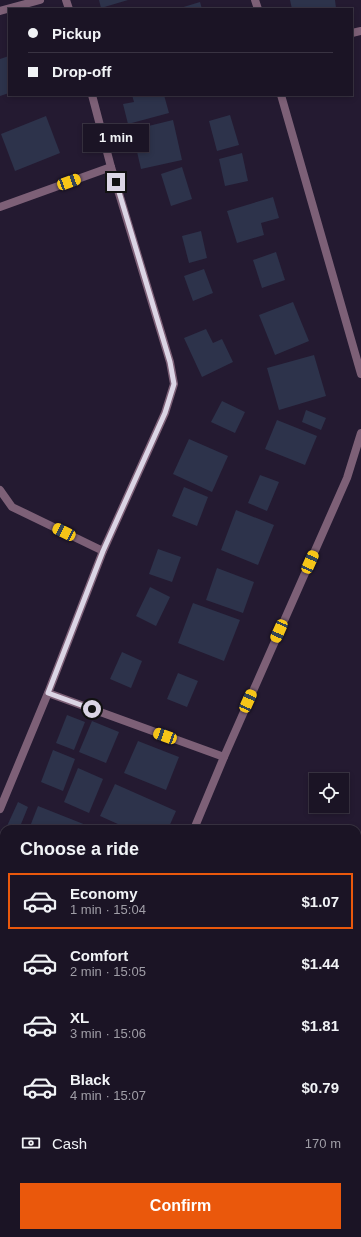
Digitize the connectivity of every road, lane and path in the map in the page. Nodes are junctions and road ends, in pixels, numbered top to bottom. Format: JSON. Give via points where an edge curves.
{"nodes":[{"id":1,"x":40,"y":0,"type":"edge"},
{"id":2,"x":11,"y":8,"type":"edge"},
{"id":3,"x":92,"y":96,"type":"edge"},
{"id":4,"x":281,"y":96,"type":"edge"},
{"id":5,"x":111,"y":167,"type":"junction"},
{"id":6,"x":0,"y":207,"type":"edge"},
{"id":7,"x":361,"y":374,"type":"edge"},
{"id":8,"x":361,"y":433,"type":"edge"},
{"id":9,"x":0,"y":490,"type":"edge"},
{"id":10,"x":103,"y":551,"type":"junction"},
{"id":11,"x":48,"y":693,"type":"junction"},
{"id":12,"x":224,"y":757,"type":"junction"},
{"id":13,"x":0,"y":808,"type":"edge"},
{"id":14,"x":196,"y":825,"type":"edge"}],
"edges":[{"from":1,"to":2,"type":"street"},
{"from":3,"to":5,"type":"street"},
{"from":4,"to":7,"type":"street"},
{"from":5,"to":6,"type":"street"},
{"from":5,"to":10,"type":"street","via":[[170,362],[174,384],[165,413]]},
{"from":8,"to":12,"type":"street","via":[[347,478]]},
{"from":9,"to":10,"type":"street","via":[[12,507]]},
{"from":10,"to":11,"type":"street"},
{"from":11,"to":12,"type":"street"},
{"from":11,"to":13,"type":"street"},
{"from":12,"to":14,"type":"street"}]}
